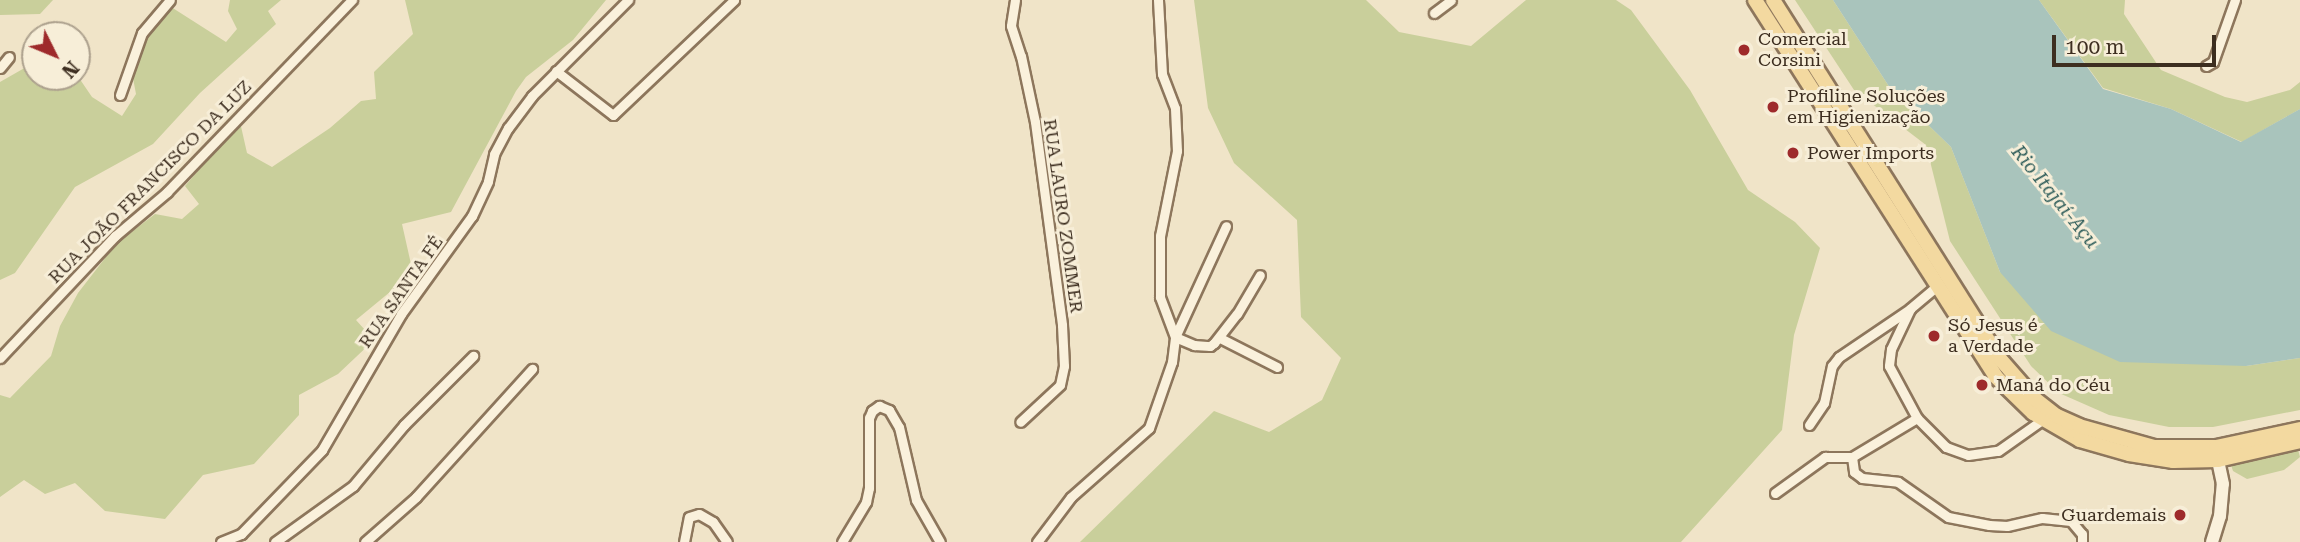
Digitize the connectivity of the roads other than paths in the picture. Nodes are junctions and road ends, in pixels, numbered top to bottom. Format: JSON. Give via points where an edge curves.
{"nodes":[{"id":1,"x":170,"y":0,"type":"edge"},
{"id":2,"x":352,"y":0,"type":"edge"},
{"id":3,"x":628,"y":0,"type":"edge"},
{"id":4,"x":734,"y":0,"type":"edge"},
{"id":5,"x":1015,"y":0,"type":"edge"},
{"id":6,"x":1158,"y":0,"type":"edge"},
{"id":7,"x":1451,"y":0,"type":"edge"},
{"id":8,"x":1755,"y":0,"type":"edge"},
{"id":9,"x":1773,"y":0,"type":"edge"},
{"id":10,"x":2235,"y":0,"type":"edge"},
{"id":11,"x":1434,"y":13,"type":"dead end"},
{"id":12,"x":9,"y":57,"type":"dead end"},
{"id":13,"x":2206,"y":66,"type":"dead end"},
{"id":14,"x":0,"y":68,"type":"edge"},
{"id":15,"x":556,"y":71,"type":"junction"},
{"id":16,"x":120,"y":95,"type":"dead end"},
{"id":17,"x":1226,"y":226,"type":"dead end"},
{"id":18,"x":1260,"y":275,"type":"dead end"},
{"id":19,"x":1937,"y":286,"type":"junction"},
{"id":20,"x":1910,"y":309,"type":"junction"},
{"id":21,"x":1175,"y":337,"type":"junction"},
{"id":22,"x":1220,"y":338,"type":"junction"},
{"id":23,"x":473,"y":356,"type":"dead end"},
{"id":24,"x":0,"y":358,"type":"edge"},
{"id":25,"x":1277,"y":368,"type":"dead end"},
{"id":26,"x":532,"y":369,"type":"dead end"},
{"id":27,"x":1917,"y":418,"type":"junction"},
{"id":28,"x":2042,"y":420,"type":"junction"},
{"id":29,"x":1020,"y":422,"type":"dead end"},
{"id":30,"x":1809,"y":425,"type":"dead end"},
{"id":31,"x":2300,"y":429,"type":"edge"},
{"id":32,"x":2300,"y":442,"type":"edge"},
{"id":33,"x":2217,"y":454,"type":"junction"},
{"id":34,"x":1852,"y":457,"type":"junction"},
{"id":35,"x":1775,"y":493,"type":"dead end"},
{"id":36,"x":221,"y":542,"type":"edge"},
{"id":37,"x":275,"y":542,"type":"edge"},
{"id":38,"x":365,"y":542,"type":"edge"},
{"id":39,"x":684,"y":542,"type":"edge"},
{"id":40,"x":727,"y":542,"type":"edge"},
{"id":41,"x":842,"y":542,"type":"edge"},
{"id":42,"x":940,"y":542,"type":"edge"},
{"id":43,"x":1037,"y":542,"type":"edge"},
{"id":44,"x":2082,"y":542,"type":"edge"},
{"id":45,"x":2212,"y":542,"type":"edge"}],
"edges":[{"from":1,"to":16,"type":"street","via":[[142,33]]},
{"from":2,"to":24,"type":"street","name":"RUA JOÃO FRANCISCO DA LUZ","via":[[167,192],[115,236]]},
{"from":3,"to":15,"type":"street","name":"RUA SANTA FÉ"},
{"from":4,"to":15,"type":"street","via":[[613,115]]},
{"from":5,"to":29,"type":"street","name":"RUA LAURO ZOMMER","via":[[1011,26],[1034,122],[1064,366],[1060,385]]},
{"from":6,"to":21,"type":"street","via":[[1162,74],[1175,108],[1177,150],[1160,236],[1160,297]]},
{"from":7,"to":11,"type":"street"},
{"from":8,"to":19,"type":"main road"},
{"from":9,"to":33,"type":"main road","via":[[2001,360],[2035,399],[2068,421],[2127,442]]},
{"from":10,"to":13,"type":"street","via":[[2213,61]]},
{"from":12,"to":14,"type":"street"},
{"from":15,"to":36,"type":"street","name":"RUA SANTA FÉ","via":[[508,128],[472,216],[401,314],[322,450],[241,534]]},
{"from":17,"to":21,"type":"street"},
{"from":18,"to":22,"type":"street"},
{"from":19,"to":20,"type":"street"},
{"from":19,"to":28,"type":"main road","via":[[1995,376]]},
{"from":20,"to":27,"type":"street","via":[[1891,349],[1889,366]]},
{"from":20,"to":30,"type":"street","via":[[1839,357],[1832,366],[1824,403]]},
{"from":21,"to":22,"type":"street","via":[[1210,346]]},
{"from":21,"to":43,"type":"street","via":[[1172,362],[1149,428],[1071,497]]},
{"from":22,"to":25,"type":"street"},
{"from":23,"to":37,"type":"street","via":[[404,425],[353,486]]},
{"from":26,"to":38,"type":"street","via":[[416,497]]},
{"from":27,"to":28,"type":"street","via":[[1946,447],[1968,455],[1998,451]]},
{"from":27,"to":34,"type":"street"},
{"from":28,"to":33,"type":"main road","via":[[2080,440],[2129,454],[2174,461]]},
{"from":31,"to":33,"type":"main road"},
{"from":32,"to":33,"type":"main road"},
{"from":33,"to":45,"type":"street","via":[[2223,484]]},
{"from":34,"to":35,"type":"street","via":[[1825,457]]},
{"from":34,"to":44,"type":"street","via":[[1854,472],[1862,478],[1898,482],[1948,517],[1998,525],[2042,518],[2071,522],[2082,534]]},
{"from":39,"to":40,"type":"street","via":[[690,517],[699,514],[713,522]]},
{"from":41,"to":42,"type":"street","via":[[866,502],[869,418],[879,406],[889,410],[898,427],[916,500]]}]}
